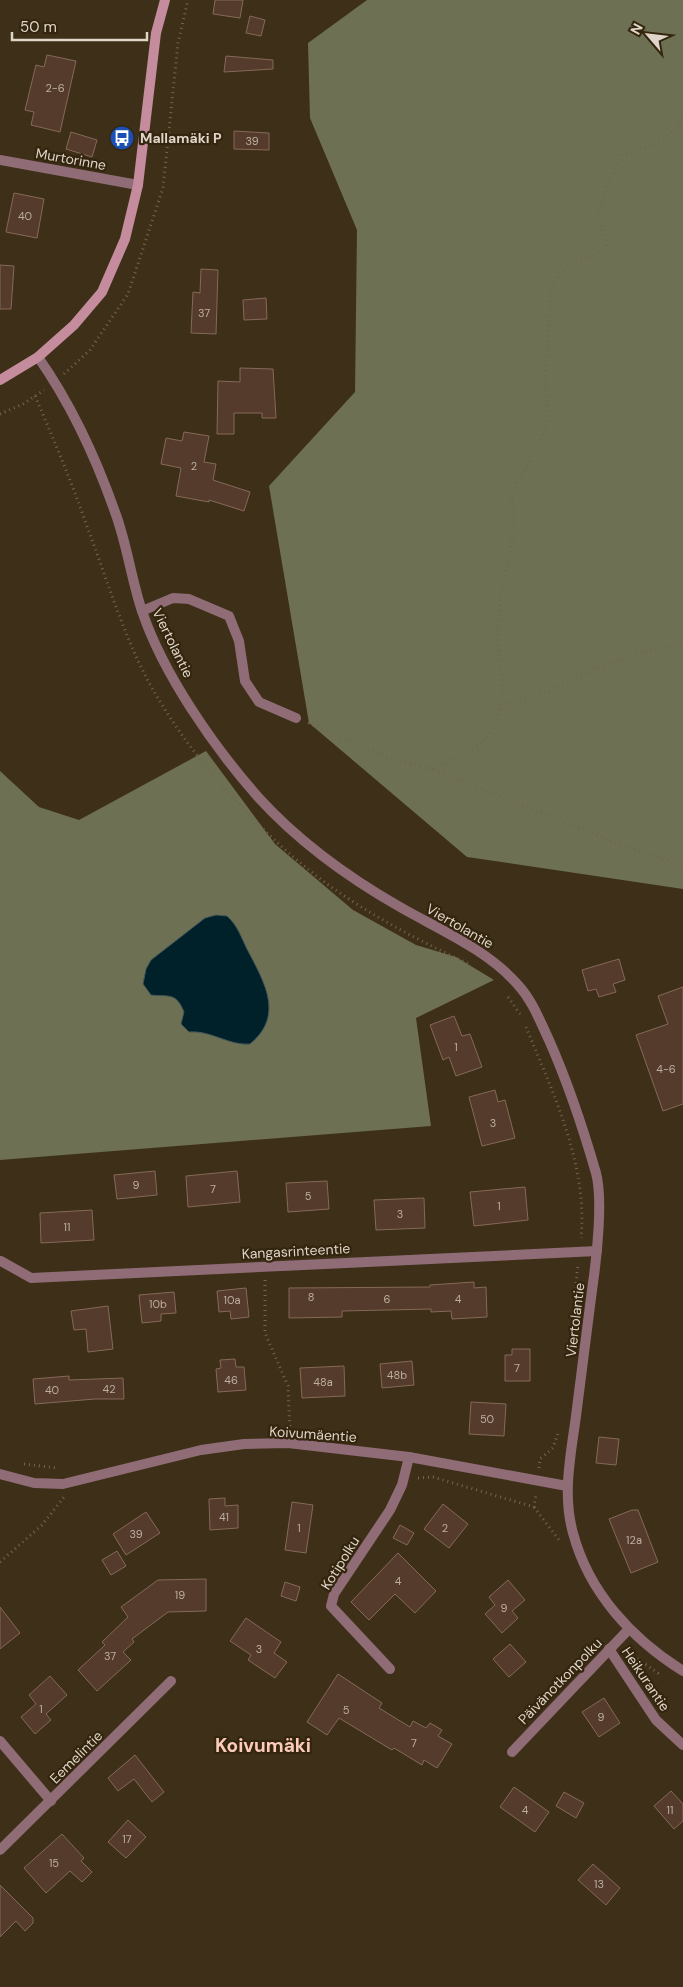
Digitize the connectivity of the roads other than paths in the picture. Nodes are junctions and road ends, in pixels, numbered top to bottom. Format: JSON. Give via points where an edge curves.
{"nodes":[{"id":1,"x":165,"y":0,"type":"edge"},
{"id":2,"x":0,"y":160,"type":"edge"},
{"id":3,"x":138,"y":185,"type":"junction"},
{"id":4,"x":38,"y":357,"type":"junction"},
{"id":5,"x":0,"y":380,"type":"edge"},
{"id":6,"x":142,"y":611,"type":"junction"},
{"id":7,"x":296,"y":718,"type":"road end"},
{"id":8,"x":598,"y":1251,"type":"junction"},
{"id":9,"x":1,"y":1261,"type":"dead end"},
{"id":10,"x":410,"y":1457,"type":"junction"},
{"id":11,"x":0,"y":1474,"type":"edge"},
{"id":12,"x":567,"y":1486,"type":"junction"},
{"id":13,"x":628,"y":1630,"type":"junction"},
{"id":14,"x":610,"y":1649,"type":"junction"},
{"id":15,"x":390,"y":1669,"type":"dead end"},
{"id":16,"x":683,"y":1671,"type":"edge"},
{"id":17,"x":171,"y":1681,"type":"dead end"},
{"id":18,"x":0,"y":1741,"type":"edge"},
{"id":19,"x":683,"y":1745,"type":"edge"},
{"id":20,"x":512,"y":1752,"type":"dead end"},
{"id":21,"x":51,"y":1801,"type":"junction"},
{"id":22,"x":0,"y":1850,"type":"edge"}],
"edges":[{"from":1,"to":3,"type":"main road","via":[[156,33]]},
{"from":2,"to":3,"type":"street","name":"Murtorinne"},
{"from":3,"to":4,"type":"main road","via":[[125,239],[102,292],[74,325]]},
{"from":4,"to":5,"type":"main road"},
{"from":4,"to":6,"type":"street","name":"Viertolantie","via":[[87,443],[116,513]]},
{"from":6,"to":7,"type":"street","via":[[173,598],[189,599],[229,616],[239,641],[245,682],[259,702]]},
{"from":6,"to":8,"type":"street","name":"Viertolantie","via":[[169,672],[216,743],[258,797],[308,846],[395,904],[489,958],[519,986],[536,1011],[582,1126],[598,1181]]},
{"from":8,"to":9,"type":"street","name":"Kangasrinteentie","via":[[30,1278]]},
{"from":8,"to":12,"type":"street","name":"Viertolantie"},
{"from":10,"to":11,"type":"street","name":"Koivumäentie","via":[[288,1443],[244,1444],[201,1450],[63,1484],[34,1483]]},
{"from":10,"to":12,"type":"street","name":"Koivumäentie"},
{"from":10,"to":15,"type":"street","name":"Kotipolku","via":[[390,1510],[334,1594],[331,1606]]},
{"from":12,"to":13,"type":"street","name":"Viertolantie","via":[[572,1532],[585,1564]]},
{"from":13,"to":14,"type":"street","name":"Päivänotkonpolku"},
{"from":13,"to":16,"type":"street","name":"Viertolantie","via":[[654,1653]]},
{"from":14,"to":19,"type":"street","name":"Heikurantie","via":[[656,1720]]},
{"from":14,"to":20,"type":"street","name":"Päivänotkonpolku"},
{"from":17,"to":21,"type":"street","name":"Eemelintie"},
{"from":18,"to":21,"type":"street"},
{"from":21,"to":22,"type":"street","name":"Eemelintie"}]}
